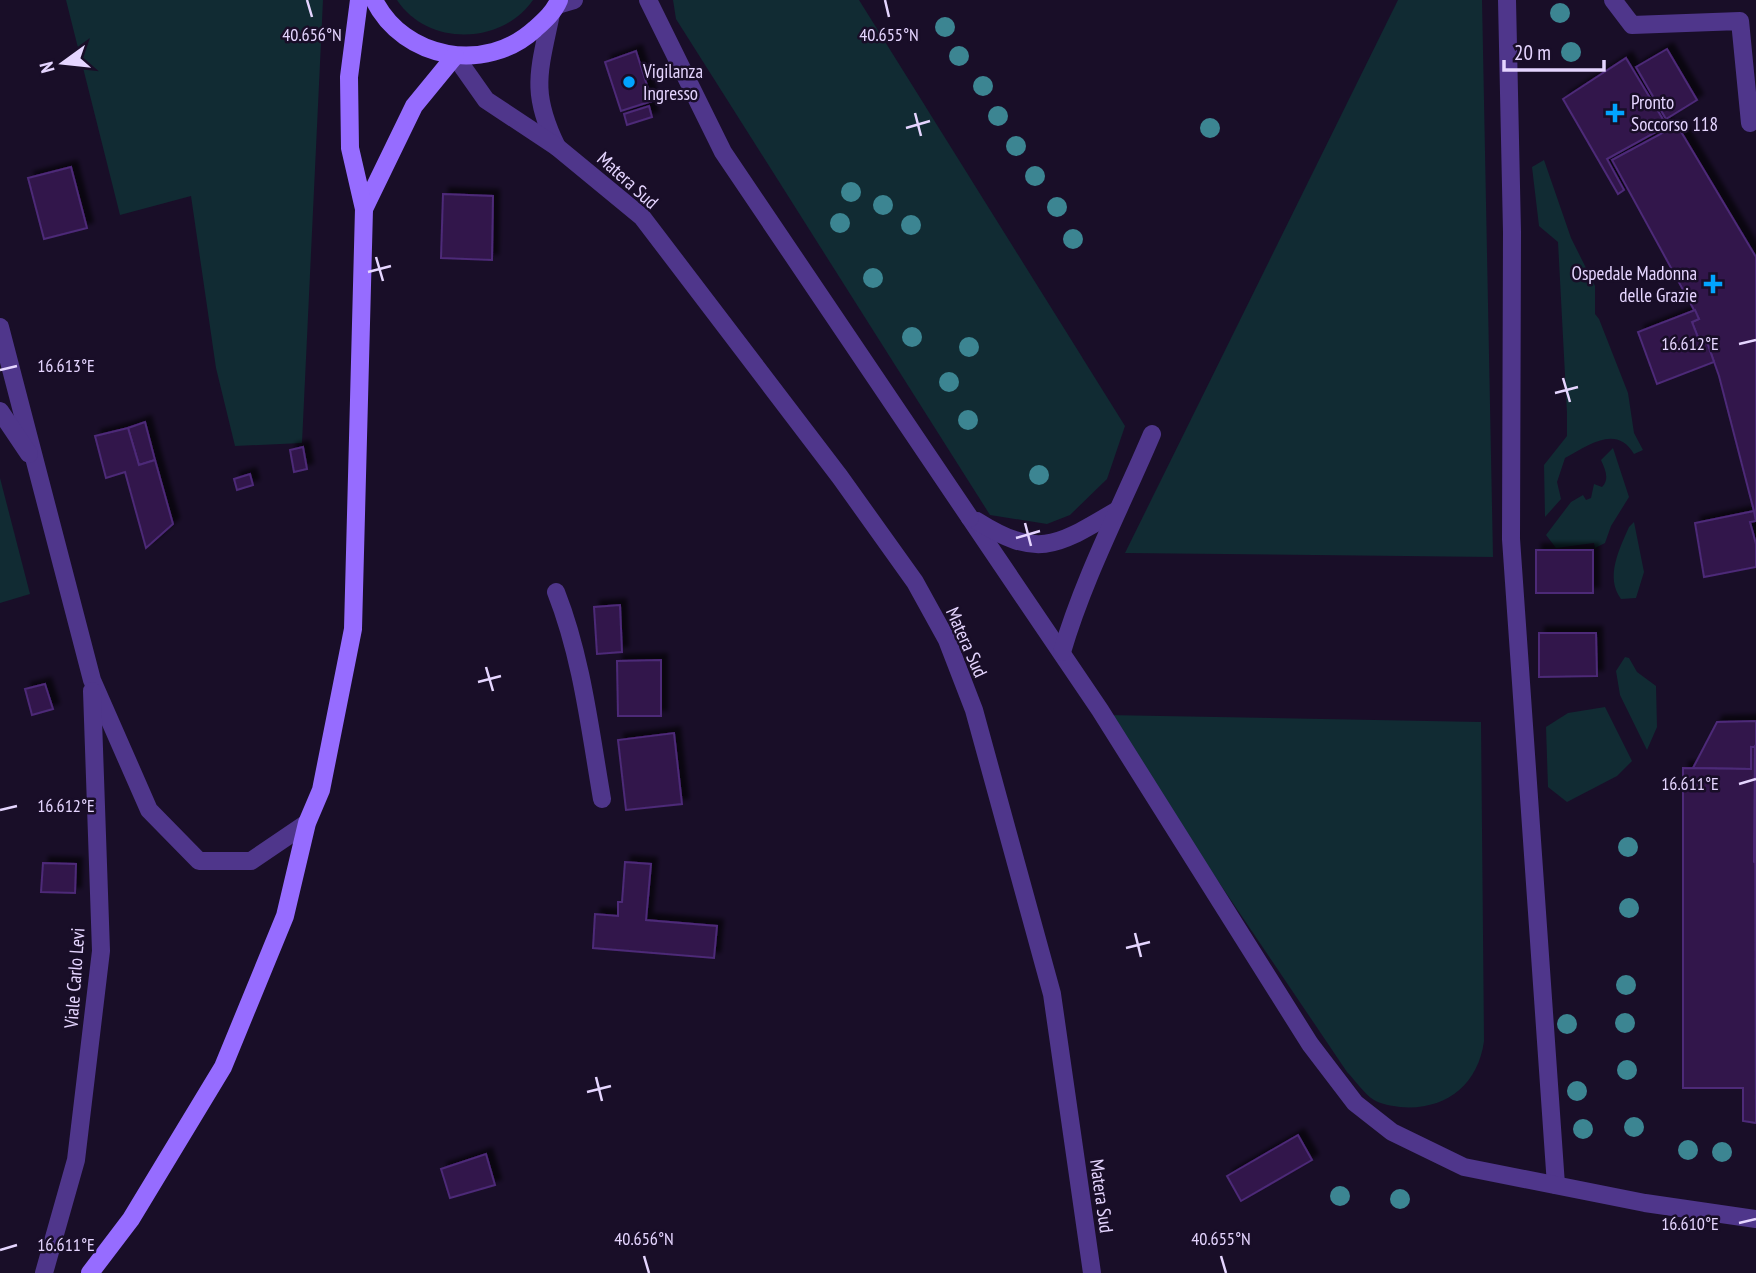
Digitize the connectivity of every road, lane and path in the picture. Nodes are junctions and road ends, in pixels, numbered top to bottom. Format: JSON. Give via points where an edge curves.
{"nodes":[{"id":1,"x":359,"y":0,"type":"edge"},
{"id":2,"x":374,"y":0,"type":"edge"},
{"id":3,"x":648,"y":0,"type":"edge"},
{"id":4,"x":1507,"y":0,"type":"edge"},
{"id":5,"x":1613,"y":0,"type":"edge"},
{"id":6,"x":560,"y":5,"type":"edge"},
{"id":7,"x":455,"y":56,"type":"junction"},
{"id":8,"x":1750,"y":123,"type":"dead end"},
{"id":9,"x":558,"y":147,"type":"junction"},
{"id":10,"x":365,"y":209,"type":"junction"},
{"id":11,"x":0,"y":327,"type":"edge"},
{"id":12,"x":0,"y":411,"type":"edge"},
{"id":13,"x":1152,"y":434,"type":"dead end"},
{"id":14,"x":39,"y":469,"type":"junction"},
{"id":15,"x":1116,"y":511,"type":"junction"},
{"id":16,"x":970,"y":517,"type":"junction"},
{"id":17,"x":556,"y":592,"type":"dead end"},
{"id":18,"x":1062,"y":652,"type":"junction"},
{"id":19,"x":92,"y":680,"type":"junction"},
{"id":20,"x":603,"y":799,"type":"dead end"},
{"id":21,"x":307,"y":823,"type":"junction"},
{"id":22,"x":1556,"y":1185,"type":"junction"},
{"id":23,"x":1756,"y":1219,"type":"edge"},
{"id":24,"x":44,"y":1273,"type":"edge"},
{"id":25,"x":90,"y":1273,"type":"edge"},
{"id":26,"x":1092,"y":1273,"type":"edge"}],
"edges":[{"from":1,"to":10,"type":"main road","via":[[349,77],[350,148]]},
{"from":2,"to":7,"type":"main road","via":[[383,18],[426,50]]},
{"from":3,"to":16,"type":"street","via":[[723,152]]},
{"from":4,"to":22,"type":"street","via":[[1511,539]]},
{"from":5,"to":8,"type":"street","via":[[1632,25],[1740,21]]},
{"from":6,"to":7,"type":"main road","via":[[521,42],[489,55]]},
{"from":6,"to":9,"type":"street","via":[[537,82],[544,118]]},
{"from":7,"to":9,"type":"street","name":"Matera Sud","via":[[486,100]]},
{"from":7,"to":10,"type":"main road","via":[[414,106]]},
{"from":9,"to":26,"type":"street","name":"Matera Sud","via":[[642,217],[840,477],[915,582],[947,640],[974,710],[1052,994]]},
{"from":10,"to":21,"type":"main road","via":[[353,629],[321,790]]},
{"from":11,"to":14,"type":"street","name":"Viale Carlo Levi"},
{"from":12,"to":14,"type":"street"},
{"from":13,"to":15,"type":"street"},
{"from":14,"to":19,"type":"street","name":"Viale Carlo Levi"},
{"from":15,"to":16,"type":"street","via":[[1049,546],[1024,545]]},
{"from":15,"to":18,"type":"street","via":[[1078,598]]},
{"from":16,"to":18,"type":"street"},
{"from":17,"to":20,"type":"street","via":[[577,660]]},
{"from":18,"to":22,"type":"street","via":[[1310,1044],[1355,1103],[1392,1132],[1464,1167]]},
{"from":19,"to":21,"type":"street","name":"Viale Carlo Levi","via":[[149,810],[199,862],[251,861]]},
{"from":19,"to":24,"type":"street","name":"Viale Carlo Levi","via":[[101,951],[76,1160]]},
{"from":21,"to":25,"type":"main road","via":[[285,916],[223,1067],[131,1219]]},
{"from":22,"to":23,"type":"street"}]}
